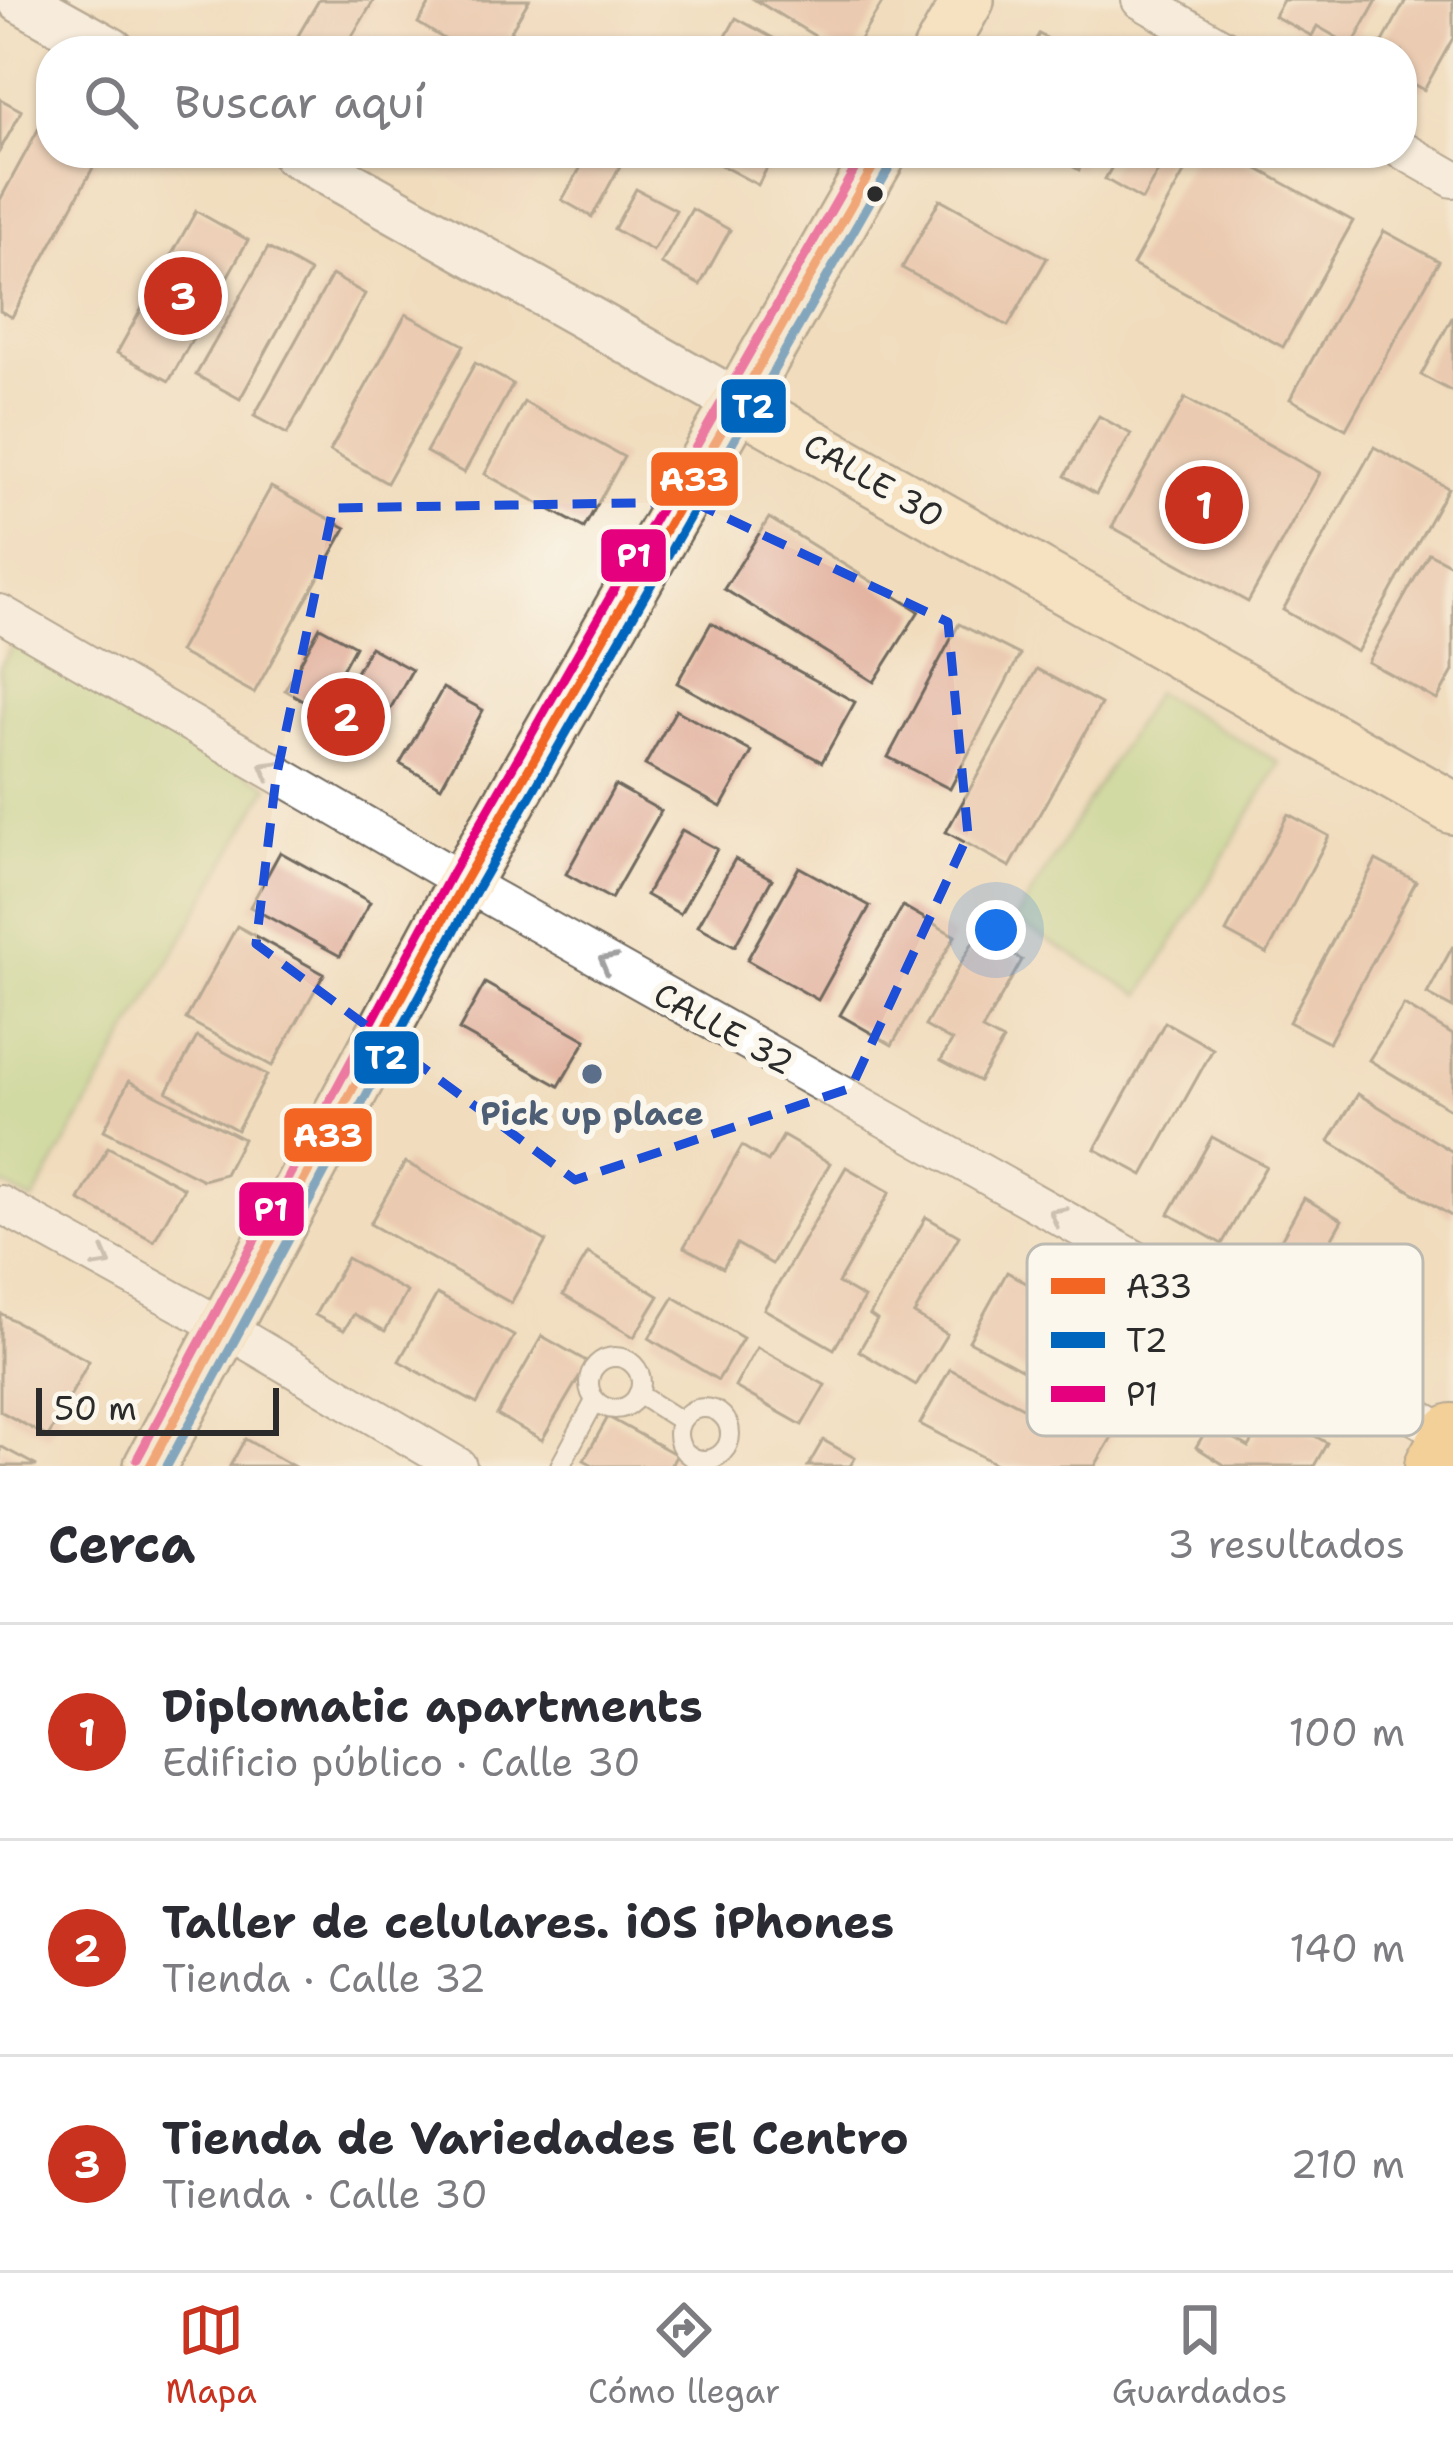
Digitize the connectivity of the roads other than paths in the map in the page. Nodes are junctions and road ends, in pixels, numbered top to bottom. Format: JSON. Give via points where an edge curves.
{"nodes":[{"id":1,"x":22,"y":0,"type":"edge"},
{"id":2,"x":968,"y":0,"type":"edge"},
{"id":3,"x":1140,"y":0,"type":"edge"},
{"id":4,"x":86,"y":36,"type":"edge"},
{"id":5,"x":948,"y":36,"type":"edge"},
{"id":6,"x":1203,"y":36,"type":"edge"},
{"id":7,"x":1417,"y":159,"type":"edge"},
{"id":8,"x":321,"y":168,"type":"edge"},
{"id":9,"x":871,"y":168,"type":"edge"},
{"id":10,"x":1453,"y":179,"type":"edge"},
{"id":11,"x":738,"y":403,"type":"junction"},
{"id":12,"x":0,"y":613,"type":"edge"},
{"id":13,"x":1453,"y":808,"type":"edge"},
{"id":14,"x":464,"y":882,"type":"junction"},
{"id":15,"x":0,"y":1204,"type":"edge"},
{"id":16,"x":1111,"y":1244,"type":"edge"},
{"id":17,"x":224,"y":1327,"type":"junction"},
{"id":18,"x":638,"y":1394,"type":"junction"},
{"id":19,"x":595,"y":1401,"type":"junction"},
{"id":20,"x":1423,"y":1419,"type":"edge"},
{"id":21,"x":682,"y":1421,"type":"junction"},
{"id":22,"x":1452,"y":1435,"type":"edge"},
{"id":23,"x":695,"y":1463,"type":"edge"},
{"id":24,"x":150,"y":1466,"type":"edge"},
{"id":25,"x":458,"y":1466,"type":"edge"},
{"id":26,"x":560,"y":1466,"type":"edge"},
{"id":27,"x":1435,"y":1466,"type":"edge"}],
"edges":[{"from":1,"to":4,"type":"street"},
{"from":2,"to":5,"type":"main road"},
{"from":3,"to":6,"type":"street"},
{"from":7,"to":10,"type":"street"},
{"from":8,"to":11,"type":"street","name":"CALLE 30"},
{"from":9,"to":11,"type":"main road"},
{"from":11,"to":13,"type":"main road","name":"CALLE 30"},
{"from":11,"to":14,"type":"main road"},
{"from":14,"to":12,"type":"street","name":"CALLE 32","one_way":true},
{"from":16,"to":14,"type":"street","name":"CALLE 32","one_way":true},
{"from":14,"to":17,"type":"main road"},
{"from":15,"to":17,"type":"street","one_way":true},
{"from":17,"to":24,"type":"main road"},
{"from":17,"to":25,"type":"street"},
{"from":18,"to":19,"type":"lane","via":[[619,1409]]},
{"from":18,"to":19,"type":"lane","via":[[632,1363],[607,1358],[589,1376]]},
{"from":18,"to":21,"type":"lane"},
{"from":19,"to":26,"type":"lane"},
{"from":22,"to":20,"type":"street","name":"CALLE 32","one_way":true},
{"from":21,"to":23,"type":"lane","via":[[679,1441]]},
{"from":21,"to":23,"type":"lane","via":[[707,1408],[731,1430],[722,1454]]},
{"from":22,"to":27,"type":"highway"}]}
